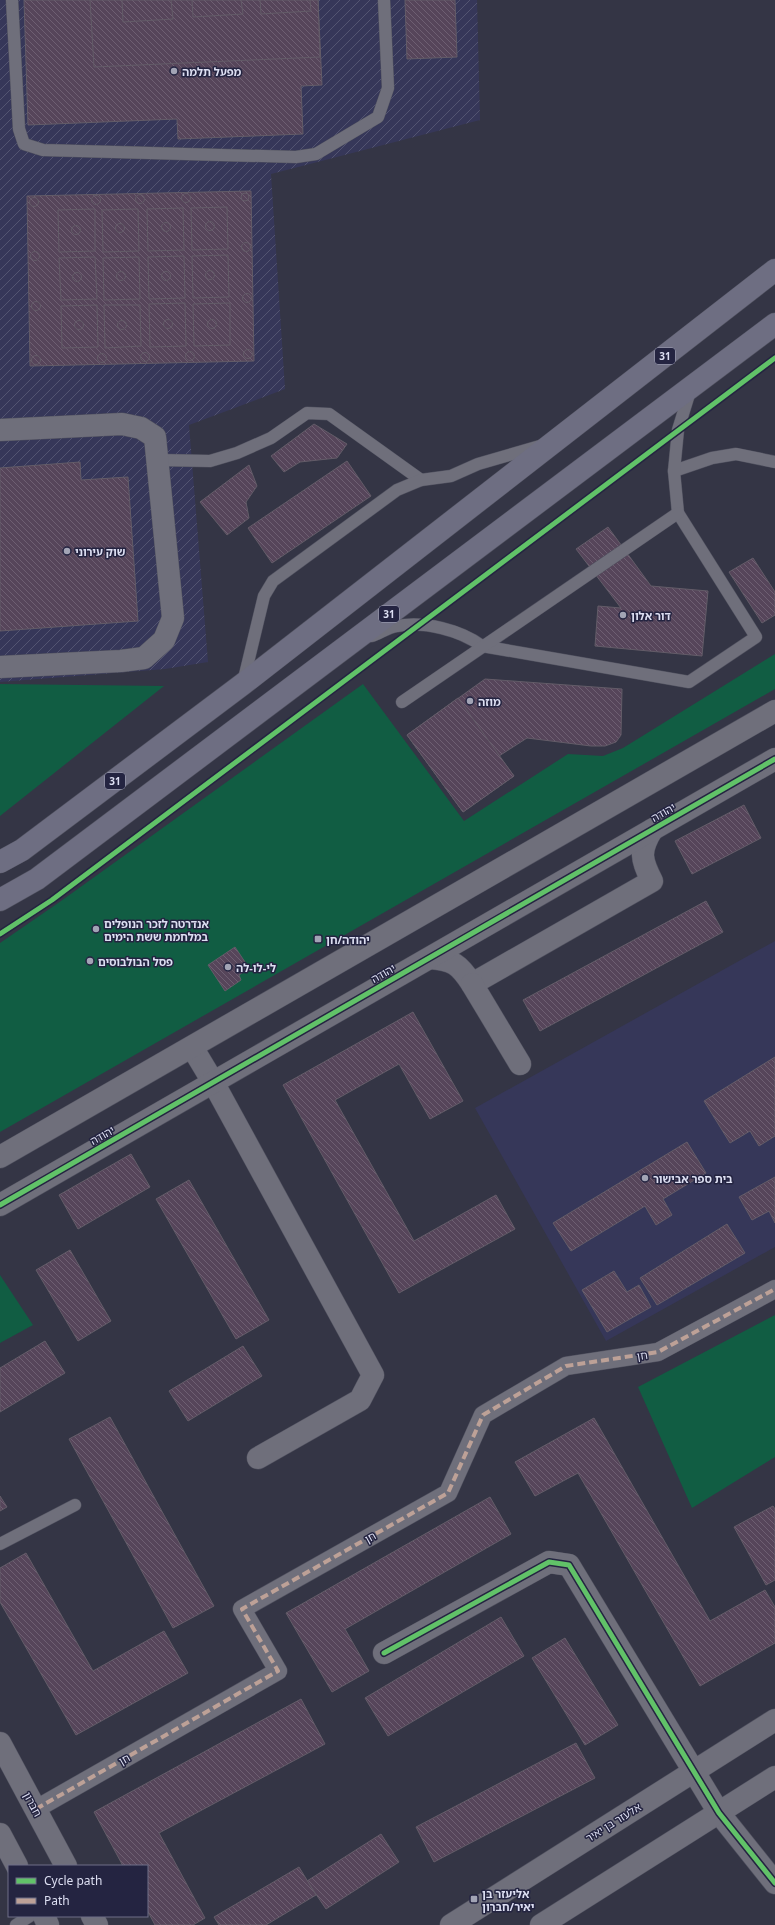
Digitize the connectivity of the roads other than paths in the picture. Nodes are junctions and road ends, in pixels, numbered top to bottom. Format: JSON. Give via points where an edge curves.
{"nodes":[{"id":1,"x":12,"y":0,"type":"edge"},
{"id":2,"x":384,"y":0,"type":"edge"},
{"id":3,"x":775,"y":270,"type":"edge"},
{"id":4,"x":775,"y":324,"type":"edge"},
{"id":5,"x":692,"y":387,"type":"junction"},
{"id":6,"x":0,"y":430,"type":"edge"},
{"id":7,"x":555,"y":442,"type":"junction"},
{"id":8,"x":158,"y":460,"type":"junction"},
{"id":9,"x":775,"y":462,"type":"edge"},
{"id":10,"x":674,"y":471,"type":"junction"},
{"id":11,"x":421,"y":480,"type":"junction"},
{"id":12,"x":678,"y":513,"type":"junction"},
{"id":13,"x":482,"y":646,"type":"junction"},
{"id":14,"x":345,"y":647,"type":"junction"},
{"id":15,"x":0,"y":667,"type":"edge"},
{"id":16,"x":243,"y":684,"type":"junction"},
{"id":17,"x":402,"y":702,"type":"dead end"},
{"id":18,"x":775,"y":711,"type":"edge"},
{"id":19,"x":775,"y":759,"type":"edge"},
{"id":20,"x":652,"y":830,"type":"junction"},
{"id":21,"x":0,"y":862,"type":"edge"},
{"id":22,"x":0,"y":900,"type":"edge"},
{"id":23,"x":430,"y":958,"type":"junction"},
{"id":24,"x":472,"y":984,"type":"junction"},
{"id":25,"x":192,"y":1047,"type":"junction"},
{"id":26,"x":520,"y":1064,"type":"dead end"},
{"id":27,"x":213,"y":1082,"type":"junction"},
{"id":28,"x":0,"y":1157,"type":"edge"},
{"id":29,"x":0,"y":1205,"type":"edge"},
{"id":30,"x":775,"y":1289,"type":"edge"},
{"id":31,"x":258,"y":1458,"type":"dead end"},
{"id":32,"x":75,"y":1505,"type":"dead end"},
{"id":33,"x":0,"y":1544,"type":"edge"},
{"id":34,"x":384,"y":1653,"type":"dead end"},
{"id":35,"x":775,"y":1720,"type":"edge"},
{"id":36,"x":0,"y":1742,"type":"edge"},
{"id":37,"x":694,"y":1771,"type":"junction"},
{"id":38,"x":775,"y":1777,"type":"edge"},
{"id":39,"x":36,"y":1809,"type":"junction"},
{"id":40,"x":719,"y":1813,"type":"junction"},
{"id":41,"x":0,"y":1834,"type":"edge"},
{"id":42,"x":16,"y":1865,"type":"edge"},
{"id":43,"x":65,"y":1865,"type":"edge"},
{"id":44,"x":775,"y":1883,"type":"edge"},
{"id":45,"x":28,"y":1917,"type":"edge"},
{"id":46,"x":16,"y":1925,"type":"edge"},
{"id":47,"x":451,"y":1925,"type":"edge"},
{"id":48,"x":542,"y":1925,"type":"edge"}],
"edges":[{"from":1,"to":2,"type":"lane","via":[[19,129],[24,144],[43,150],[296,157],[316,154],[378,117],[388,88]]},
{"from":3,"to":7,"type":"highway","number":"31"},
{"from":4,"to":5,"type":"highway","number":"31"},
{"from":5,"to":10,"type":"lane","via":[[678,430]]},
{"from":5,"to":14,"type":"highway","number":"31"},
{"from":6,"to":8,"type":"street","via":[[122,424],[141,428],[155,437]]},
{"from":7,"to":11,"type":"lane","via":[[478,464],[450,476]]},
{"from":7,"to":16,"type":"highway","number":"31"},
{"from":8,"to":11,"type":"lane","via":[[210,461],[237,454],[271,438],[307,413],[329,414]]},
{"from":8,"to":15,"type":"street","via":[[173,618],[164,640],[144,658]]},
{"from":9,"to":10,"type":"lane","via":[[736,454],[712,458]]},
{"from":10,"to":12,"type":"lane"},
{"from":11,"to":16,"type":"lane","via":[[397,490],[273,581],[264,596]]},
{"from":12,"to":13,"type":"lane"},
{"from":12,"to":13,"type":"lane","via":[[756,637],[690,682]]},
{"from":13,"to":14,"type":"lane","via":[[469,636],[421,624],[396,626]]},
{"from":13,"to":17,"type":"lane"},
{"from":14,"to":22,"type":"highway","number":"31","via":[[37,879]]},
{"from":16,"to":21,"type":"highway","number":"31","via":[[22,850]]},
{"from":18,"to":25,"type":"street"},
{"from":19,"to":20,"type":"street","name":"יהודה"},
{"from":20,"to":23,"type":"street","name":"יהודה"},
{"from":20,"to":24,"type":"street","via":[[644,843],[642,856],[652,881]]},
{"from":23,"to":24,"type":"street","via":[[448,959],[462,968]]},
{"from":23,"to":27,"type":"street","name":"יהודה"},
{"from":24,"to":26,"type":"street"},
{"from":25,"to":27,"type":"street"},
{"from":25,"to":28,"type":"street"},
{"from":27,"to":29,"type":"street","name":"יהודה"},
{"from":27,"to":31,"type":"street","via":[[373,1375],[360,1400]]},
{"from":30,"to":39,"type":"street","name":"חן","via":[[658,1352],[566,1366],[483,1415],[448,1493],[242,1609],[278,1672]]},
{"from":32,"to":33,"type":"lane"},
{"from":34,"to":37,"type":"street","via":[[549,1562],[569,1565]]},
{"from":35,"to":37,"type":"street","name":"אלעזר בן יאיר"},
{"from":36,"to":39,"type":"street","name":"חברון"},
{"from":37,"to":40,"type":"street"},
{"from":37,"to":47,"type":"street","name":"אלעזר בן יאיר"},
{"from":38,"to":40,"type":"street"},
{"from":39,"to":43,"type":"street","name":"חברון"},
{"from":40,"to":44,"type":"street"},
{"from":40,"to":48,"type":"street"},
{"from":41,"to":42,"type":"street"},
{"from":45,"to":46,"type":"lane"}]}
